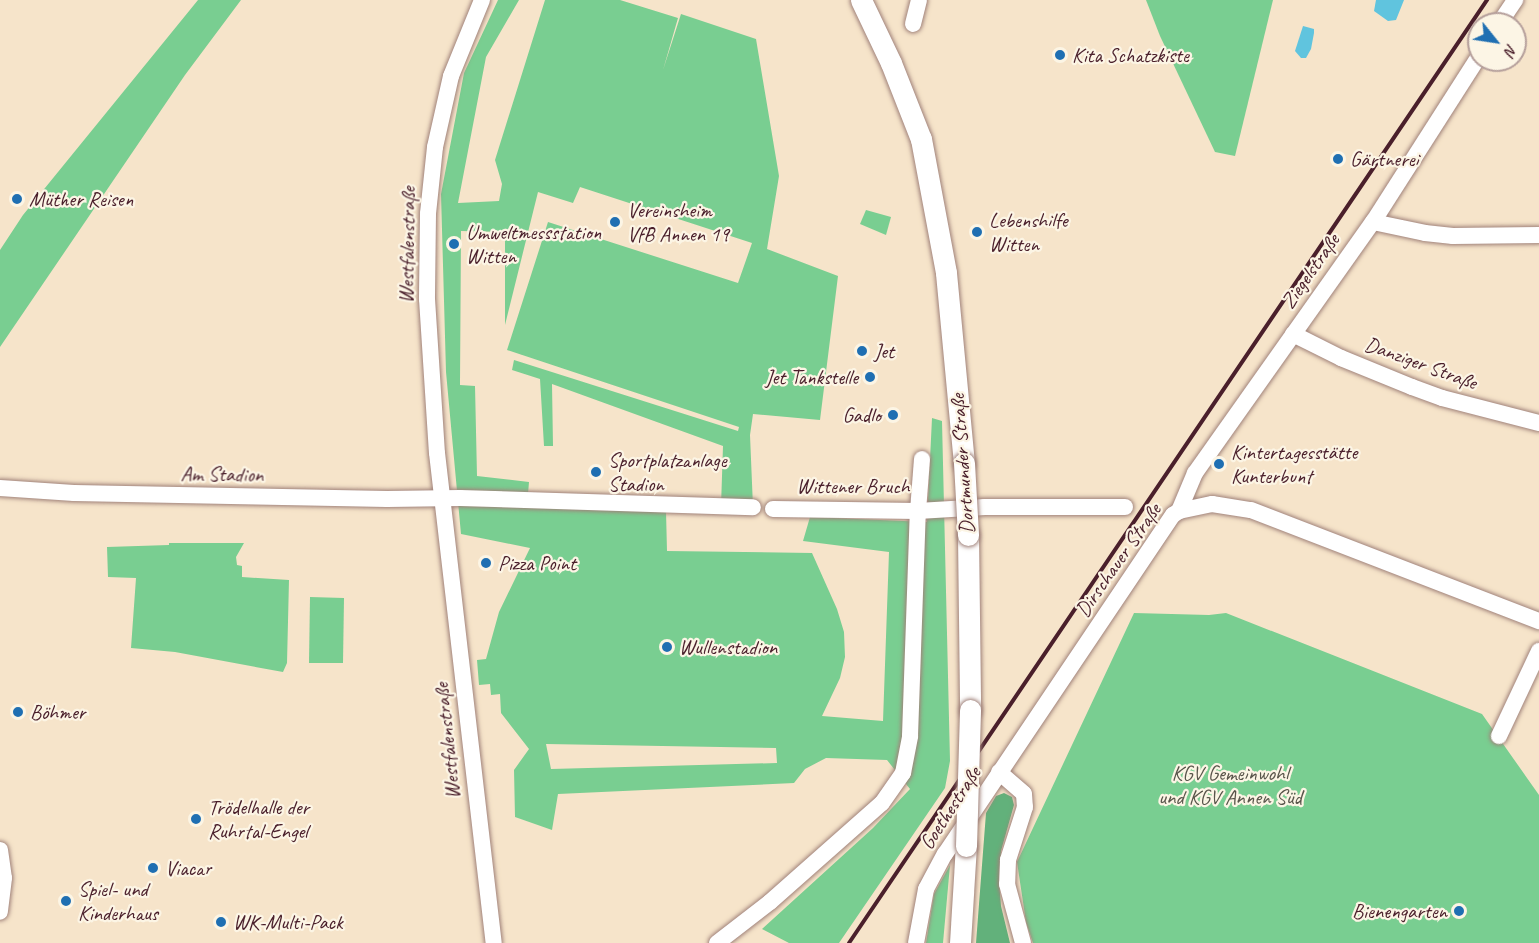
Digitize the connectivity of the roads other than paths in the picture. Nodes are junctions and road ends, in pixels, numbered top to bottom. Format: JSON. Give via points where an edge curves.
{"nodes":[{"id":1,"x":482,"y":0,"type":"edge"},
{"id":2,"x":861,"y":0,"type":"edge"},
{"id":3,"x":919,"y":0,"type":"edge"},
{"id":4,"x":913,"y":24,"type":"dead end"},
{"id":5,"x":1469,"y":72,"type":"edge"},
{"id":6,"x":1373,"y":222,"type":"junction"},
{"id":7,"x":1539,"y":235,"type":"edge"},
{"id":8,"x":1293,"y":333,"type":"junction"},
{"id":9,"x":1539,"y":423,"type":"edge"},
{"id":10,"x":922,"y":459,"type":"dead end"},
{"id":11,"x":0,"y":488,"type":"edge"},
{"id":12,"x":443,"y":498,"type":"junction"},
{"id":13,"x":753,"y":507,"type":"dead end"},
{"id":14,"x":1125,"y":507,"type":"dead end"},
{"id":15,"x":773,"y":509,"type":"dead end"},
{"id":16,"x":925,"y":511,"type":"junction"},
{"id":17,"x":1179,"y":511,"type":"junction"},
{"id":18,"x":1539,"y":621,"type":"edge"},
{"id":19,"x":1539,"y":651,"type":"edge"},
{"id":20,"x":1499,"y":736,"type":"dead end"},
{"id":21,"x":999,"y":772,"type":"junction"},
{"id":22,"x":0,"y":850,"type":"edge"},
{"id":23,"x":0,"y":912,"type":"edge"},
{"id":24,"x":494,"y":943,"type":"edge"},
{"id":25,"x":717,"y":943,"type":"edge"},
{"id":26,"x":916,"y":943,"type":"edge"},
{"id":27,"x":960,"y":943,"type":"edge"},
{"id":28,"x":1023,"y":943,"type":"edge"}],
"edges":[{"from":1,"to":12,"type":"street","name":"Westfalenstraße","via":[[451,76],[430,179],[429,347]]},
{"from":2,"to":27,"type":"main road","name":"Dortmunder Straße","bridge":true,"via":[[921,139],[946,273],[968,535],[970,710]]},
{"from":3,"to":4,"type":"street"},
{"from":5,"to":6,"type":"street","name":"Ziegelstraße"},
{"from":6,"to":7,"type":"street","via":[[1453,236]]},
{"from":6,"to":8,"type":"street","name":"Ziegelstraße"},
{"from":8,"to":9,"type":"street","name":"Danziger Straße","via":[[1341,358],[1442,398]]},
{"from":8,"to":17,"type":"street","name":"Ziegelstraße","via":[[1195,473]]},
{"from":10,"to":16,"type":"street","name":"Wittener Bruch"},
{"from":11,"to":12,"type":"street","name":"Am Stadion","via":[[74,493]]},
{"from":12,"to":13,"type":"street"},
{"from":12,"to":24,"type":"street","name":"Westfalenstraße"},
{"from":14,"to":16,"type":"street","name":"Wittener Bruch"},
{"from":15,"to":16,"type":"street","name":"Wittener Bruch"},
{"from":16,"to":25,"type":"street","via":[[910,736],[903,773],[882,803],[770,902]]},
{"from":17,"to":18,"type":"street","name":"Dirschauer Straße","via":[[1212,504],[1251,510]]},
{"from":17,"to":21,"type":"street","name":"Dirschauer Straße"},
{"from":19,"to":20,"type":"street"},
{"from":21,"to":26,"type":"street","name":"Goethestraße","via":[[945,854],[927,889]]},
{"from":21,"to":28,"type":"street","name":"Goethestraße","via":[[1024,794],[1024,807],[1008,860],[1007,884]]},
{"from":22,"to":23,"type":"street","via":[[4,878]]}]}
